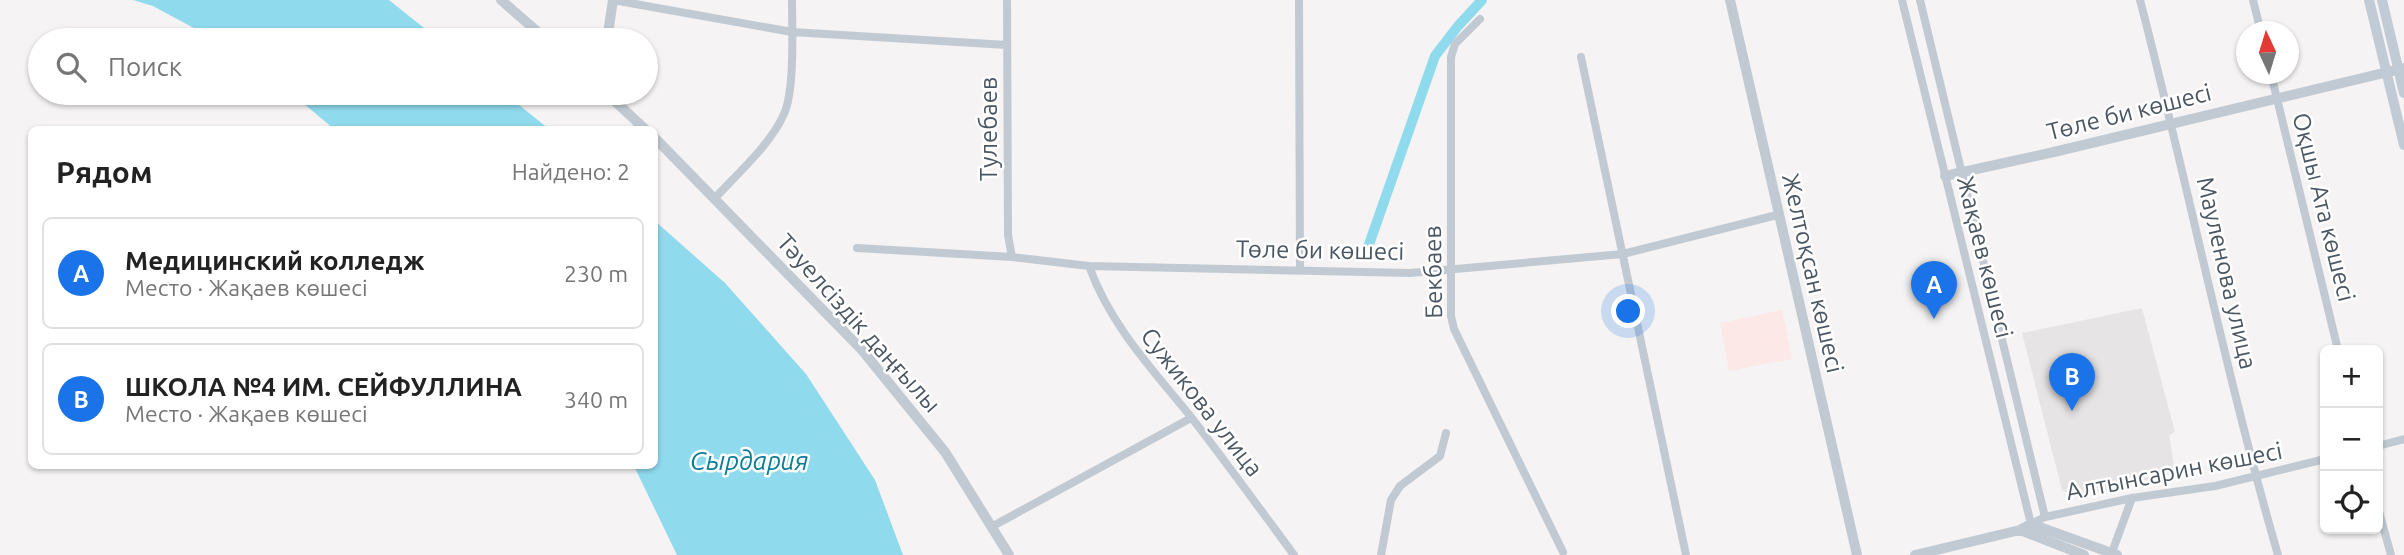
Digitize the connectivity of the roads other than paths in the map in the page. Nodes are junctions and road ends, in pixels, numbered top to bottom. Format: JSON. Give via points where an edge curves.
{"nodes":[{"id":1,"x":502,"y":0,"type":"edge"},
{"id":2,"x":613,"y":0,"type":"edge"},
{"id":3,"x":792,"y":0,"type":"edge"},
{"id":4,"x":1007,"y":0,"type":"edge"},
{"id":5,"x":1299,"y":0,"type":"edge"},
{"id":6,"x":1730,"y":0,"type":"edge"},
{"id":7,"x":1902,"y":0,"type":"edge"},
{"id":8,"x":1920,"y":0,"type":"edge"},
{"id":9,"x":2140,"y":0,"type":"edge"},
{"id":10,"x":2253,"y":0,"type":"edge"},
{"id":11,"x":2369,"y":0,"type":"edge"},
{"id":12,"x":2382,"y":0,"type":"edge"},
{"id":13,"x":1480,"y":19,"type":"dead end"},
{"id":14,"x":2258,"y":21,"type":"edge"},
{"id":15,"x":534,"y":28,"type":"edge"},
{"id":16,"x":609,"y":28,"type":"edge"},
{"id":17,"x":792,"y":32,"type":"junction"},
{"id":18,"x":1007,"y":45,"type":"junction"},
{"id":19,"x":1581,"y":57,"type":"dead end"},
{"id":20,"x":2401,"y":69,"type":"edge"},
{"id":21,"x":2386,"y":73,"type":"junction"},
{"id":22,"x":2274,"y":84,"type":"edge"},
{"id":23,"x":2404,"y":93,"type":"edge"},
{"id":24,"x":2277,"y":98,"type":"junction"},
{"id":25,"x":619,"y":105,"type":"edge"},
{"id":26,"x":2172,"y":122,"type":"junction"},
{"id":27,"x":642,"y":126,"type":"edge"},
{"id":28,"x":658,"y":141,"type":"edge"},
{"id":29,"x":2404,"y":145,"type":"edge"},
{"id":30,"x":1962,"y":173,"type":"junction"},
{"id":31,"x":1945,"y":176,"type":"junction"},
{"id":32,"x":716,"y":198,"type":"junction"},
{"id":33,"x":1777,"y":215,"type":"junction"},
{"id":34,"x":857,"y":248,"type":"dead end"},
{"id":35,"x":1623,"y":254,"type":"junction"},
{"id":36,"x":1012,"y":257,"type":"junction"},
{"id":37,"x":1089,"y":266,"type":"junction"},
{"id":38,"x":1451,"y":268,"type":"junction"},
{"id":39,"x":1300,"y":270,"type":"junction"},
{"id":40,"x":2337,"y":345,"type":"edge"},
{"id":41,"x":1191,"y":418,"type":"junction"},
{"id":42,"x":1446,"y":433,"type":"dead end"},
{"id":43,"x":2404,"y":439,"type":"edge"},
{"id":44,"x":2383,"y":445,"type":"edge"},
{"id":45,"x":2320,"y":460,"type":"edge"},
{"id":46,"x":2255,"y":477,"type":"junction"},
{"id":47,"x":2132,"y":498,"type":"junction"},
{"id":48,"x":2046,"y":517,"type":"junction"},
{"id":49,"x":2031,"y":524,"type":"junction"},
{"id":50,"x":993,"y":526,"type":"junction"},
{"id":51,"x":2383,"y":526,"type":"edge"},
{"id":52,"x":2020,"y":530,"type":"junction"},
{"id":53,"x":1563,"y":552,"type":"dead end"},
{"id":54,"x":2113,"y":554,"type":"edge"},
{"id":55,"x":1009,"y":555,"type":"edge"},
{"id":56,"x":1294,"y":555,"type":"edge"},
{"id":57,"x":1381,"y":555,"type":"edge"},
{"id":58,"x":1686,"y":555,"type":"edge"},
{"id":59,"x":1857,"y":555,"type":"edge"},
{"id":60,"x":1915,"y":555,"type":"edge"},
{"id":61,"x":2084,"y":555,"type":"edge"},
{"id":62,"x":2278,"y":555,"type":"edge"},
{"id":63,"x":2391,"y":555,"type":"edge"}],
"edges":[{"from":1,"to":15,"type":"street"},
{"from":2,"to":16,"type":"street"},
{"from":2,"to":17,"type":"street"},
{"from":3,"to":17,"type":"street"},
{"from":4,"to":18,"type":"street","name":"Тулебаев"},
{"from":5,"to":39,"type":"street"},
{"from":6,"to":33,"type":"street","name":"Желтоқсан көшесі"},
{"from":7,"to":31,"type":"street","name":"Жақаев көшесі"},
{"from":8,"to":30,"type":"street","name":"Жақаев көшесі"},
{"from":9,"to":26,"type":"street","name":"Мауленова улица"},
{"from":10,"to":14,"type":"street"},
{"from":11,"to":21,"type":"main road"},
{"from":12,"to":20,"type":"main road"},
{"from":13,"to":38,"type":"street","name":"Бекбаев","via":[[1455,44],[1451,57]]},
{"from":17,"to":18,"type":"street"},
{"from":17,"to":32,"type":"street","via":[[785,113]]},
{"from":18,"to":36,"type":"street","name":"Тулебаев"},
{"from":19,"to":35,"type":"street"},
{"from":20,"to":21,"type":"street","name":"Төле би көшесі"},
{"from":20,"to":23,"type":"main road"},
{"from":21,"to":24,"type":"street","name":"Төле би көшесі"},
{"from":21,"to":29,"type":"main road"},
{"from":22,"to":24,"type":"street","name":"Оқшы Ата көшесі"},
{"from":24,"to":26,"type":"street","name":"Төле би көшесі"},
{"from":24,"to":40,"type":"street","name":"Оқшы Ата көшесі"},
{"from":25,"to":27,"type":"street"},
{"from":26,"to":30,"type":"street","name":"Төле би көшесі"},
{"from":26,"to":46,"type":"street","name":"Мауленова улица"},
{"from":28,"to":32,"type":"street","name":"Тәуелсіздік даңғылы"},
{"from":30,"to":31,"type":"street","name":"Төле би көшесі"},
{"from":30,"to":48,"type":"street","name":"Жақаев көшесі"},
{"from":31,"to":49,"type":"street","name":"Жақаев көшесі"},
{"from":32,"to":50,"type":"street","name":"Тәуелсіздік даңғылы","via":[[870,359],[945,452]]},
{"from":33,"to":35,"type":"street","name":"Төле би көшесі"},
{"from":33,"to":59,"type":"street","name":"Желтоқсан көшесі"},
{"from":34,"to":36,"type":"street","name":"Төле би көшесі"},
{"from":35,"to":38,"type":"street","name":"Төле би көшесі"},
{"from":35,"to":58,"type":"street"},
{"from":36,"to":37,"type":"street","name":"Төле би көшесі"},
{"from":37,"to":39,"type":"street","name":"Төле би көшесі"},
{"from":37,"to":41,"type":"street","name":"Сужикова улица","via":[[1131,345]]},
{"from":38,"to":39,"type":"street","name":"Төле би көшесі","via":[[1410,273]]},
{"from":38,"to":53,"type":"street","name":"Бекбаев","via":[[1454,329]]},
{"from":41,"to":50,"type":"street"},
{"from":41,"to":56,"type":"street","name":"Сужикова улица"},
{"from":42,"to":57,"type":"street","via":[[1440,456],[1400,486],[1391,499]]},
{"from":43,"to":44,"type":"street"},
{"from":45,"to":46,"type":"street","name":"Алтынсарин көшесі"},
{"from":46,"to":47,"type":"street","name":"Алтынсарин көшесі"},
{"from":46,"to":62,"type":"street","name":"Мауленова улица"},
{"from":47,"to":48,"type":"street","name":"Алтынсарин көшесі"},
{"from":47,"to":54,"type":"street"},
{"from":48,"to":49,"type":"street","name":"Алтынсарин көшесі"},
{"from":49,"to":52,"type":"street"},
{"from":49,"to":54,"type":"street"},
{"from":50,"to":55,"type":"street","name":"Тәуелсіздік даңғылы"},
{"from":51,"to":63,"type":"street"},
{"from":52,"to":60,"type":"street"},
{"from":52,"to":61,"type":"street"}]}
